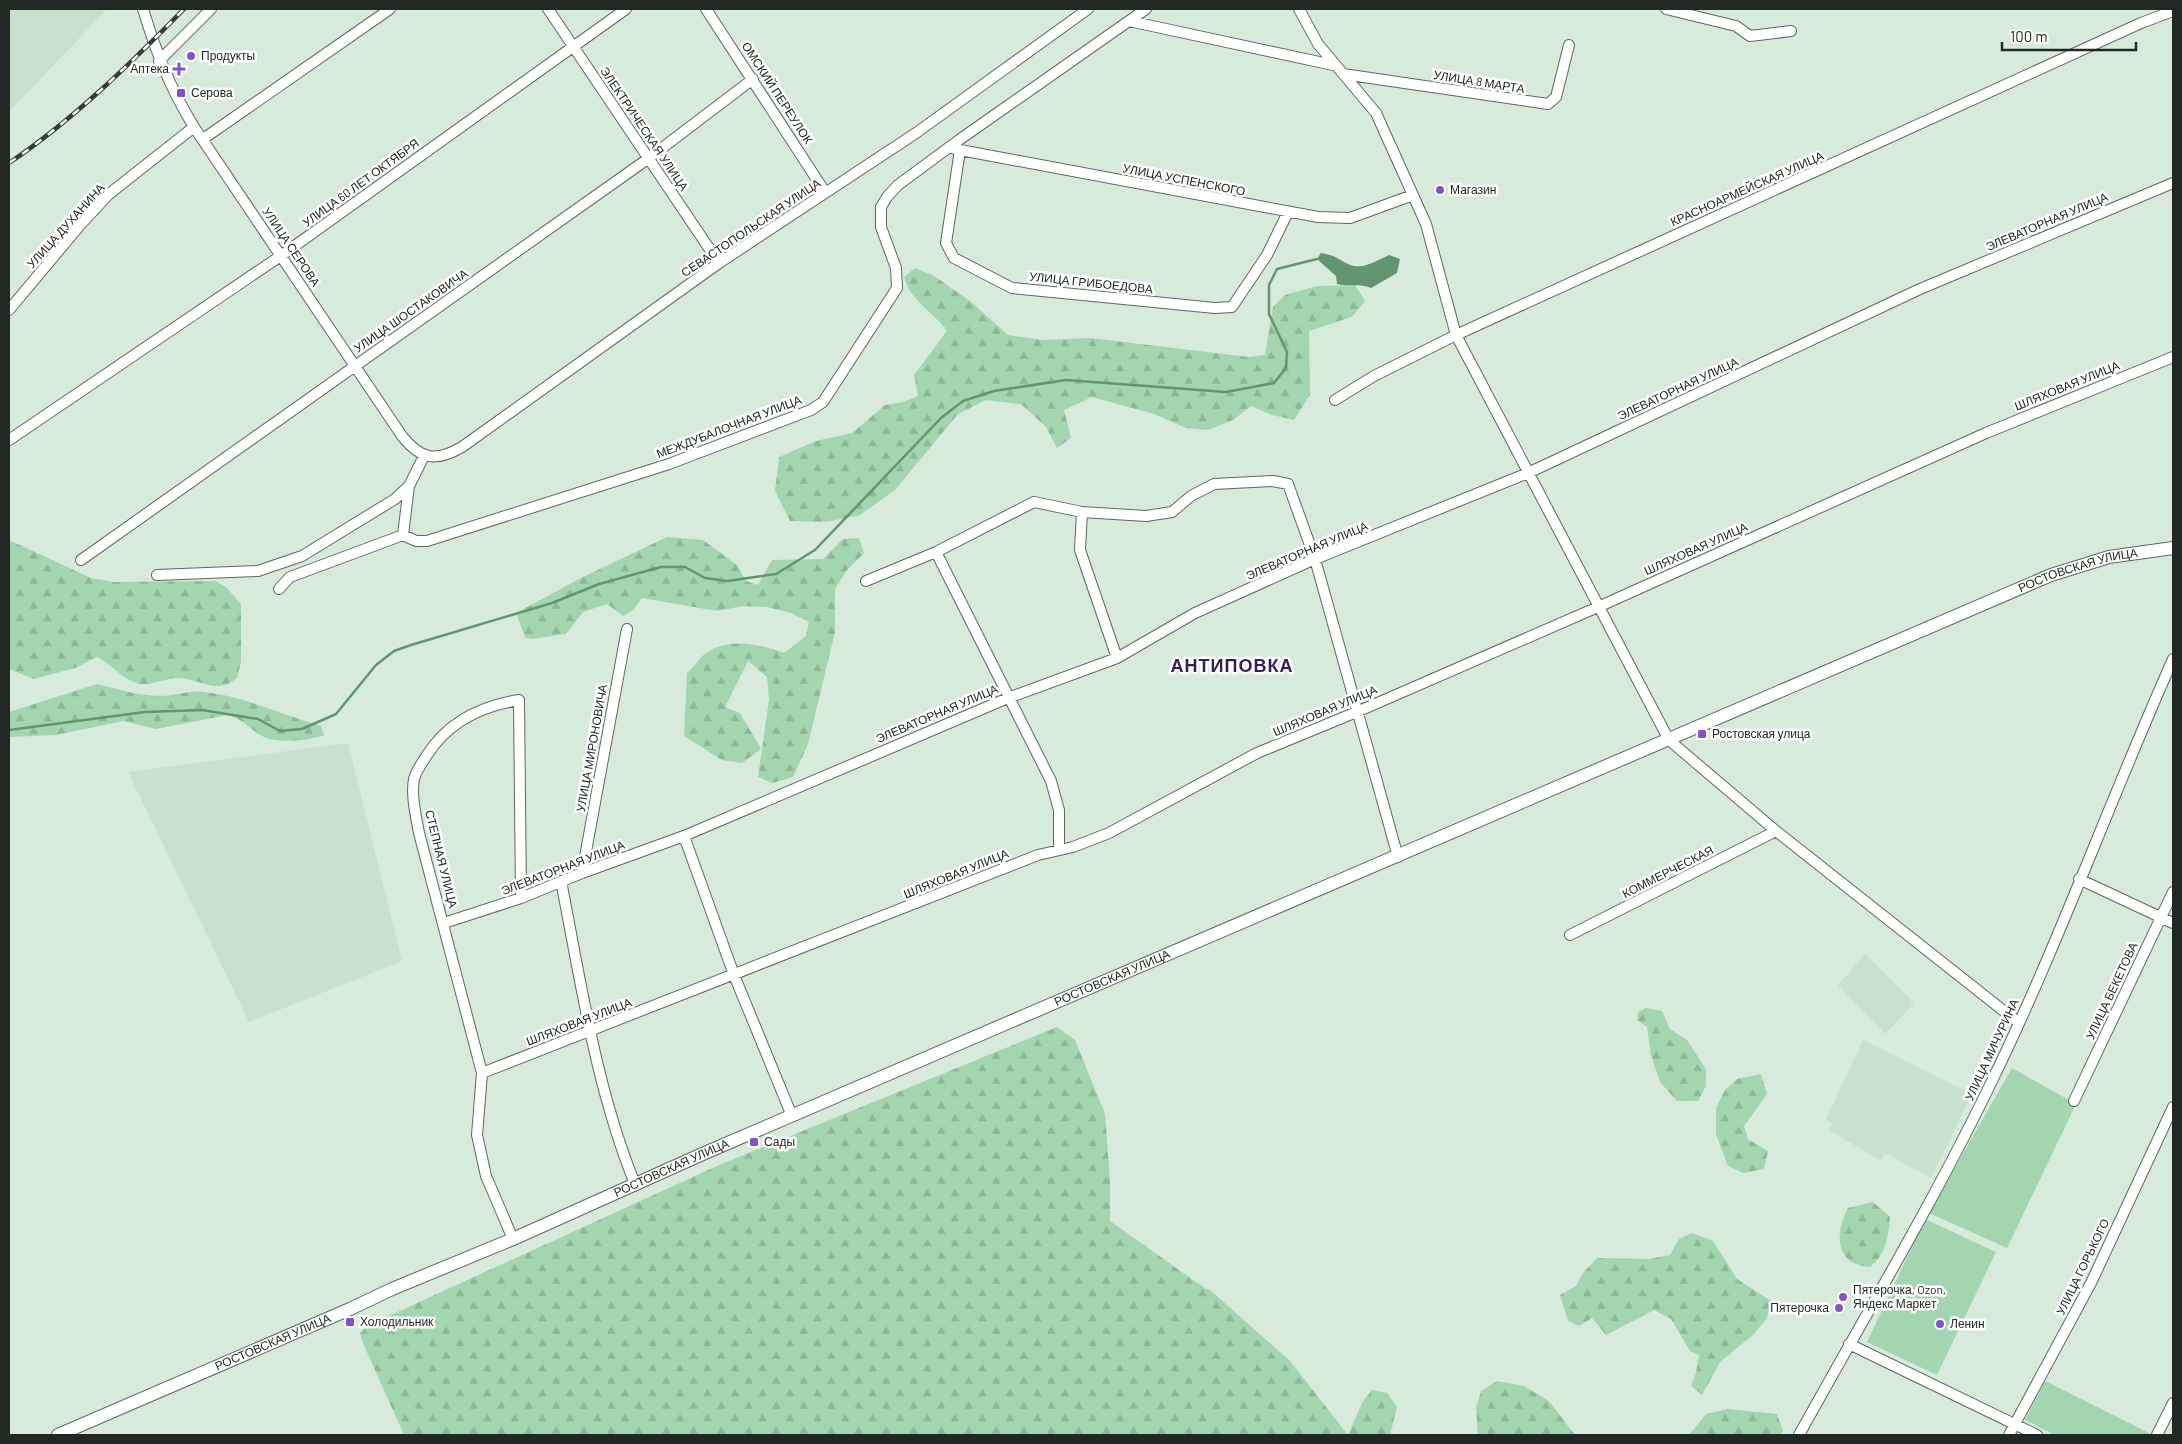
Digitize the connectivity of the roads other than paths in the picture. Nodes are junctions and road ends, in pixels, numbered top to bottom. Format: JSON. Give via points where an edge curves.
{"nodes":[{"id":1,"x":142,"y":9,"type":"edge"},
{"id":2,"x":211,"y":9,"type":"edge"},
{"id":3,"x":390,"y":9,"type":"edge"},
{"id":4,"x":548,"y":9,"type":"edge"},
{"id":5,"x":626,"y":9,"type":"edge"},
{"id":6,"x":706,"y":9,"type":"edge"},
{"id":7,"x":1088,"y":9,"type":"edge"},
{"id":8,"x":1146,"y":9,"type":"edge"},
{"id":9,"x":1300,"y":9,"type":"edge"},
{"id":10,"x":1666,"y":9,"type":"edge"},
{"id":11,"x":2173,"y":11,"type":"edge"},
{"id":12,"x":1130,"y":21,"type":"junction"},
{"id":13,"x":1790,"y":31,"type":"dead end"},
{"id":14,"x":1569,"y":45,"type":"dead end"},
{"id":15,"x":574,"y":47,"type":"junction"},
{"id":16,"x":159,"y":61,"type":"junction"},
{"id":17,"x":1333,"y":65,"type":"junction"},
{"id":18,"x":1343,"y":74,"type":"junction"},
{"id":19,"x":753,"y":79,"type":"junction"},
{"id":20,"x":194,"y":127,"type":"junction"},
{"id":21,"x":203,"y":139,"type":"junction"},
{"id":22,"x":949,"y":148,"type":"junction"},
{"id":23,"x":960,"y":150,"type":"junction"},
{"id":24,"x":649,"y":158,"type":"junction"},
{"id":25,"x":2173,"y":183,"type":"edge"},
{"id":26,"x":825,"y":192,"type":"junction"},
{"id":27,"x":1413,"y":195,"type":"junction"},
{"id":28,"x":1288,"y":212,"type":"junction"},
{"id":29,"x":282,"y":255,"type":"junction"},
{"id":30,"x":719,"y":263,"type":"junction"},
{"id":31,"x":9,"y":310,"type":"edge"},
{"id":32,"x":1456,"y":335,"type":"junction"},
{"id":33,"x":2173,"y":357,"type":"edge"},
{"id":34,"x":354,"y":367,"type":"junction"},
{"id":35,"x":1335,"y":400,"type":"dead end"},
{"id":36,"x":9,"y":440,"type":"edge"},
{"id":37,"x":424,"y":456,"type":"junction"},
{"id":38,"x":1528,"y":473,"type":"junction"},
{"id":39,"x":408,"y":486,"type":"junction"},
{"id":40,"x":1082,"y":512,"type":"junction"},
{"id":41,"x":403,"y":535,"type":"junction"},
{"id":42,"x":2173,"y":548,"type":"edge"},
{"id":43,"x":936,"y":552,"type":"junction"},
{"id":44,"x":1315,"y":559,"type":"junction"},
{"id":45,"x":80,"y":560,"type":"dead end"},
{"id":46,"x":157,"y":575,"type":"dead end"},
{"id":47,"x":866,"y":581,"type":"dead end"},
{"id":48,"x":278,"y":589,"type":"dead end"},
{"id":49,"x":1598,"y":607,"type":"junction"},
{"id":50,"x":627,"y":629,"type":"dead end"},
{"id":51,"x":1117,"y":658,"type":"junction"},
{"id":52,"x":2173,"y":659,"type":"edge"},
{"id":53,"x":2170,"y":674,"type":"edge"},
{"id":54,"x":1008,"y":698,"type":"junction"},
{"id":55,"x":1359,"y":711,"type":"junction"},
{"id":56,"x":1669,"y":740,"type":"junction"},
{"id":57,"x":1776,"y":831,"type":"junction"},
{"id":58,"x":684,"y":836,"type":"junction"},
{"id":59,"x":1059,"y":850,"type":"junction"},
{"id":60,"x":1398,"y":856,"type":"junction"},
{"id":61,"x":582,"y":873,"type":"junction"},
{"id":62,"x":2079,"y":879,"type":"junction"},
{"id":63,"x":562,"y":881,"type":"junction"},
{"id":64,"x":2173,"y":892,"type":"edge"},
{"id":65,"x":520,"y":898,"type":"junction"},
{"id":66,"x":2161,"y":917,"type":"junction"},
{"id":67,"x":444,"y":923,"type":"junction"},
{"id":68,"x":2173,"y":923,"type":"edge"},
{"id":69,"x":1570,"y":935,"type":"dead end"},
{"id":70,"x":734,"y":975,"type":"junction"},
{"id":71,"x":2019,"y":1024,"type":"junction"},
{"id":72,"x":590,"y":1031,"type":"junction"},
{"id":73,"x":482,"y":1074,"type":"junction"},
{"id":74,"x":2074,"y":1101,"type":"dead end"},
{"id":75,"x":2173,"y":1107,"type":"edge"},
{"id":76,"x":792,"y":1116,"type":"junction"},
{"id":77,"x":635,"y":1184,"type":"junction"},
{"id":78,"x":513,"y":1239,"type":"junction"},
{"id":79,"x":1849,"y":1344,"type":"junction"},
{"id":80,"x":2173,"y":1403,"type":"edge"},
{"id":81,"x":2014,"y":1425,"type":"junction"},
{"id":82,"x":58,"y":1435,"type":"edge"},
{"id":83,"x":1799,"y":1435,"type":"edge"},
{"id":84,"x":2009,"y":1435,"type":"edge"},
{"id":85,"x":2037,"y":1435,"type":"edge"},
{"id":86,"x":2157,"y":1435,"type":"edge"}],
"edges":[{"from":1,"to":16,"type":"street","name":"УЛИЦА СЕРОВА"},
{"from":2,"to":16,"type":"street"},
{"from":3,"to":21,"type":"street"},
{"from":4,"to":15,"type":"street","name":"ЭЛЕКТРИЧЕСКАЯ УЛИЦА"},
{"from":5,"to":15,"type":"street","name":"УЛИЦА 60 ЛЕТ ОКТЯБРЯ"},
{"from":6,"to":19,"type":"street","name":"ОМСКИЙ ПЕРЕУЛОК"},
{"from":7,"to":26,"type":"street","name":"СЕВАСТОПОЛЬСКАЯ УЛИЦА","via":[[916,133]]},
{"from":8,"to":12,"type":"street","name":"МЕЖДУБАЛОЧНАЯ УЛИЦА"},
{"from":9,"to":17,"type":"street"},
{"from":10,"to":13,"type":"street","via":[[1736,26],[1750,36]]},
{"from":11,"to":32,"type":"street","name":"КРАСНОАРМЕЙСКАЯ УЛИЦА"},
{"from":12,"to":17,"type":"street"},
{"from":12,"to":22,"type":"street","name":"МЕЖДУБАЛОЧНАЯ УЛИЦА"},
{"from":14,"to":18,"type":"street","name":"УЛИЦА 8 МАРТА","via":[[1556,98],[1548,104]]},
{"from":15,"to":24,"type":"street","name":"ЭЛЕКТРИЧЕСКАЯ УЛИЦА"},
{"from":15,"to":29,"type":"street","name":"УЛИЦА 60 ЛЕТ ОКТЯБРЯ"},
{"from":16,"to":20,"type":"street","name":"УЛИЦА СЕРОВА"},
{"from":17,"to":18,"type":"street"},
{"from":18,"to":27,"type":"street","via":[[1376,113]]},
{"from":19,"to":24,"type":"street","name":"УЛИЦА ШОСТАКОВИЧА"},
{"from":19,"to":26,"type":"street","name":"ОМСКИЙ ПЕРЕУЛОК"},
{"from":20,"to":21,"type":"street","name":"УЛИЦА СЕРОВА"},
{"from":20,"to":31,"type":"street","name":"УЛИЦА ДУХАНИНА","via":[[109,194]]},
{"from":21,"to":29,"type":"street","name":"УЛИЦА СЕРОВА"},
{"from":22,"to":23,"type":"street","name":"УЛИЦА УСПЕНСКОГО"},
{"from":22,"to":41,"type":"street","name":"МЕЖДУБАЛОЧНАЯ УЛИЦА","via":[[898,185],[881,207],[881,227],[896,268],[897,288],[823,402],[811,410],[669,464],[427,541],[416,541]]},
{"from":23,"to":28,"type":"street","name":"УЛИЦА УСПЕНСКОГО"},
{"from":23,"to":28,"type":"street","name":"УЛИЦА ГРИБОЕДОВА","via":[[946,243],[954,258],[1012,288],[1232,307],[1267,255]]},
{"from":24,"to":30,"type":"street","name":"ЭЛЕКТРИЧЕСКАЯ УЛИЦА"},
{"from":24,"to":34,"type":"street","name":"УЛИЦА ШОСТАКОВИЧА"},
{"from":25,"to":38,"type":"street","name":"ЭЛЕВАТОРНАЯ УЛИЦА","via":[[1920,289]]},
{"from":26,"to":30,"type":"street","name":"СЕВАСТОПОЛЬСКАЯ УЛИЦА"},
{"from":27,"to":28,"type":"street","name":"УЛИЦА УСПЕНСКОГО","via":[[1350,218],[1318,218]]},
{"from":27,"to":32,"type":"street","via":[[1426,224]]},
{"from":29,"to":34,"type":"street","name":"УЛИЦА СЕРОВА"},
{"from":29,"to":36,"type":"street","name":"УЛИЦА 60 ЛЕТ ОКТЯБРЯ"},
{"from":30,"to":37,"type":"street","name":"СЕВАСТОПОЛЬСКАЯ УЛИЦА","via":[[462,447],[442,456]]},
{"from":32,"to":35,"type":"street","name":"КРАСНОАРМЕЙСКАЯ УЛИЦА","via":[[1374,376]]},
{"from":32,"to":38,"type":"street"},
{"from":33,"to":49,"type":"street","name":"ШЛЯХОВАЯ УЛИЦА","via":[[1986,433]]},
{"from":34,"to":37,"type":"street","name":"УЛИЦА СЕРОВА","via":[[402,436]]},
{"from":34,"to":45,"type":"street","name":"УЛИЦА ШОСТАКОВИЧА"},
{"from":37,"to":39,"type":"street"},
{"from":38,"to":44,"type":"street","name":"ЭЛЕВАТОРНАЯ УЛИЦА"},
{"from":38,"to":49,"type":"street"},
{"from":39,"to":41,"type":"street"},
{"from":39,"to":46,"type":"street","via":[[395,499],[302,556],[283,564],[258,571]]},
{"from":40,"to":43,"type":"street","via":[[1042,502],[1028,503]]},
{"from":40,"to":44,"type":"street","via":[[1146,516],[1172,512],[1191,496],[1214,484],[1281,481],[1291,488]]},
{"from":40,"to":51,"type":"street","via":[[1080,550]]},
{"from":41,"to":48,"type":"street","via":[[290,577]]},
{"from":42,"to":56,"type":"main road","name":"РОСТОВСКАЯ УЛИЦА","via":[[2109,557],[2066,569]]},
{"from":43,"to":47,"type":"street"},
{"from":43,"to":54,"type":"street"},
{"from":44,"to":51,"type":"street","name":"ЭЛЕВАТОРНАЯ УЛИЦА","via":[[1195,613]]},
{"from":44,"to":55,"type":"street"},
{"from":49,"to":55,"type":"street","name":"ШЛЯХОВАЯ УЛИЦА"},
{"from":49,"to":56,"type":"street"},
{"from":50,"to":61,"type":"street","name":"УЛИЦА МИРОНОВИЧА"},
{"from":51,"to":54,"type":"street","name":"ЭЛЕВАТОРНАЯ УЛИЦА"},
{"from":52,"to":53,"type":"street","name":"УЛИЦА МИЧУРИНА"},
{"from":53,"to":62,"type":"street","name":"УЛИЦА МИЧУРИНА"},
{"from":54,"to":58,"type":"street","name":"ЭЛЕВАТОРНАЯ УЛИЦА"},
{"from":54,"to":59,"type":"street","via":[[1051,781],[1058,810]]},
{"from":55,"to":59,"type":"street","name":"ШЛЯХОВАЯ УЛИЦА","via":[[1257,752],[1109,833]]},
{"from":55,"to":60,"type":"street"},
{"from":56,"to":57,"type":"street"},
{"from":56,"to":60,"type":"main road","name":"РОСТОВСКАЯ УЛИЦА"},
{"from":57,"to":69,"type":"street","name":"КОММЕРЧЕСКАЯ"},
{"from":57,"to":71,"type":"street"},
{"from":58,"to":61,"type":"street","name":"ЭЛЕВАТОРНАЯ УЛИЦА"},
{"from":58,"to":70,"type":"street"},
{"from":59,"to":70,"type":"street","name":"ШЛЯХОВАЯ УЛИЦА","via":[[1038,855]]},
{"from":60,"to":76,"type":"main road","name":"РОСТОВСКАЯ УЛИЦА"},
{"from":61,"to":63,"type":"street","name":"ЭЛЕВАТОРНАЯ УЛИЦА"},
{"from":62,"to":66,"type":"street"},
{"from":62,"to":71,"type":"street","name":"УЛИЦА МИЧУРИНА"},
{"from":63,"to":65,"type":"street","name":"ЭЛЕВАТОРНАЯ УЛИЦА"},
{"from":63,"to":72,"type":"street"},
{"from":64,"to":66,"type":"street","name":"УЛИЦА БЕКЕТОВА"},
{"from":65,"to":67,"type":"street","name":"ЭЛЕВАТОРНАЯ УЛИЦА"},
{"from":65,"to":67,"type":"street","name":"СТЕПНАЯ УЛИЦА","via":[[519,700],[483,709],[452,725],[438,738],[414,779],[419,833]]},
{"from":66,"to":68,"type":"street"},
{"from":66,"to":74,"type":"street","name":"УЛИЦА БЕКЕТОВА"},
{"from":67,"to":73,"type":"street","name":"СТЕПНАЯ УЛИЦА"},
{"from":70,"to":72,"type":"street","name":"ШЛЯХОВАЯ УЛИЦА"},
{"from":70,"to":76,"type":"street"},
{"from":71,"to":79,"type":"street","name":"УЛИЦА МИЧУРИНА","via":[[1936,1188]]},
{"from":72,"to":73,"type":"street","name":"ШЛЯХОВАЯ УЛИЦА"},
{"from":72,"to":77,"type":"street","via":[[619,1145]]},
{"from":73,"to":78,"type":"street","name":"СТЕПНАЯ УЛИЦА","via":[[477,1135],[486,1176]]},
{"from":75,"to":81,"type":"street","name":"УЛИЦА ГОРЬКОГО","via":[[2091,1283]]},
{"from":76,"to":77,"type":"main road","name":"РОСТОВСКАЯ УЛИЦА"},
{"from":77,"to":78,"type":"main road","name":"РОСТОВСКАЯ УЛИЦА"},
{"from":78,"to":82,"type":"main road","name":"РОСТОВСКАЯ УЛИЦА","via":[[392,1288]]},
{"from":79,"to":81,"type":"street"},
{"from":79,"to":83,"type":"street","name":"УЛИЦА МИЧУРИНА"},
{"from":80,"to":86,"type":"street"},
{"from":81,"to":84,"type":"street","name":"УЛИЦА ГОРЬКОГО"},
{"from":81,"to":85,"type":"street"}]}
